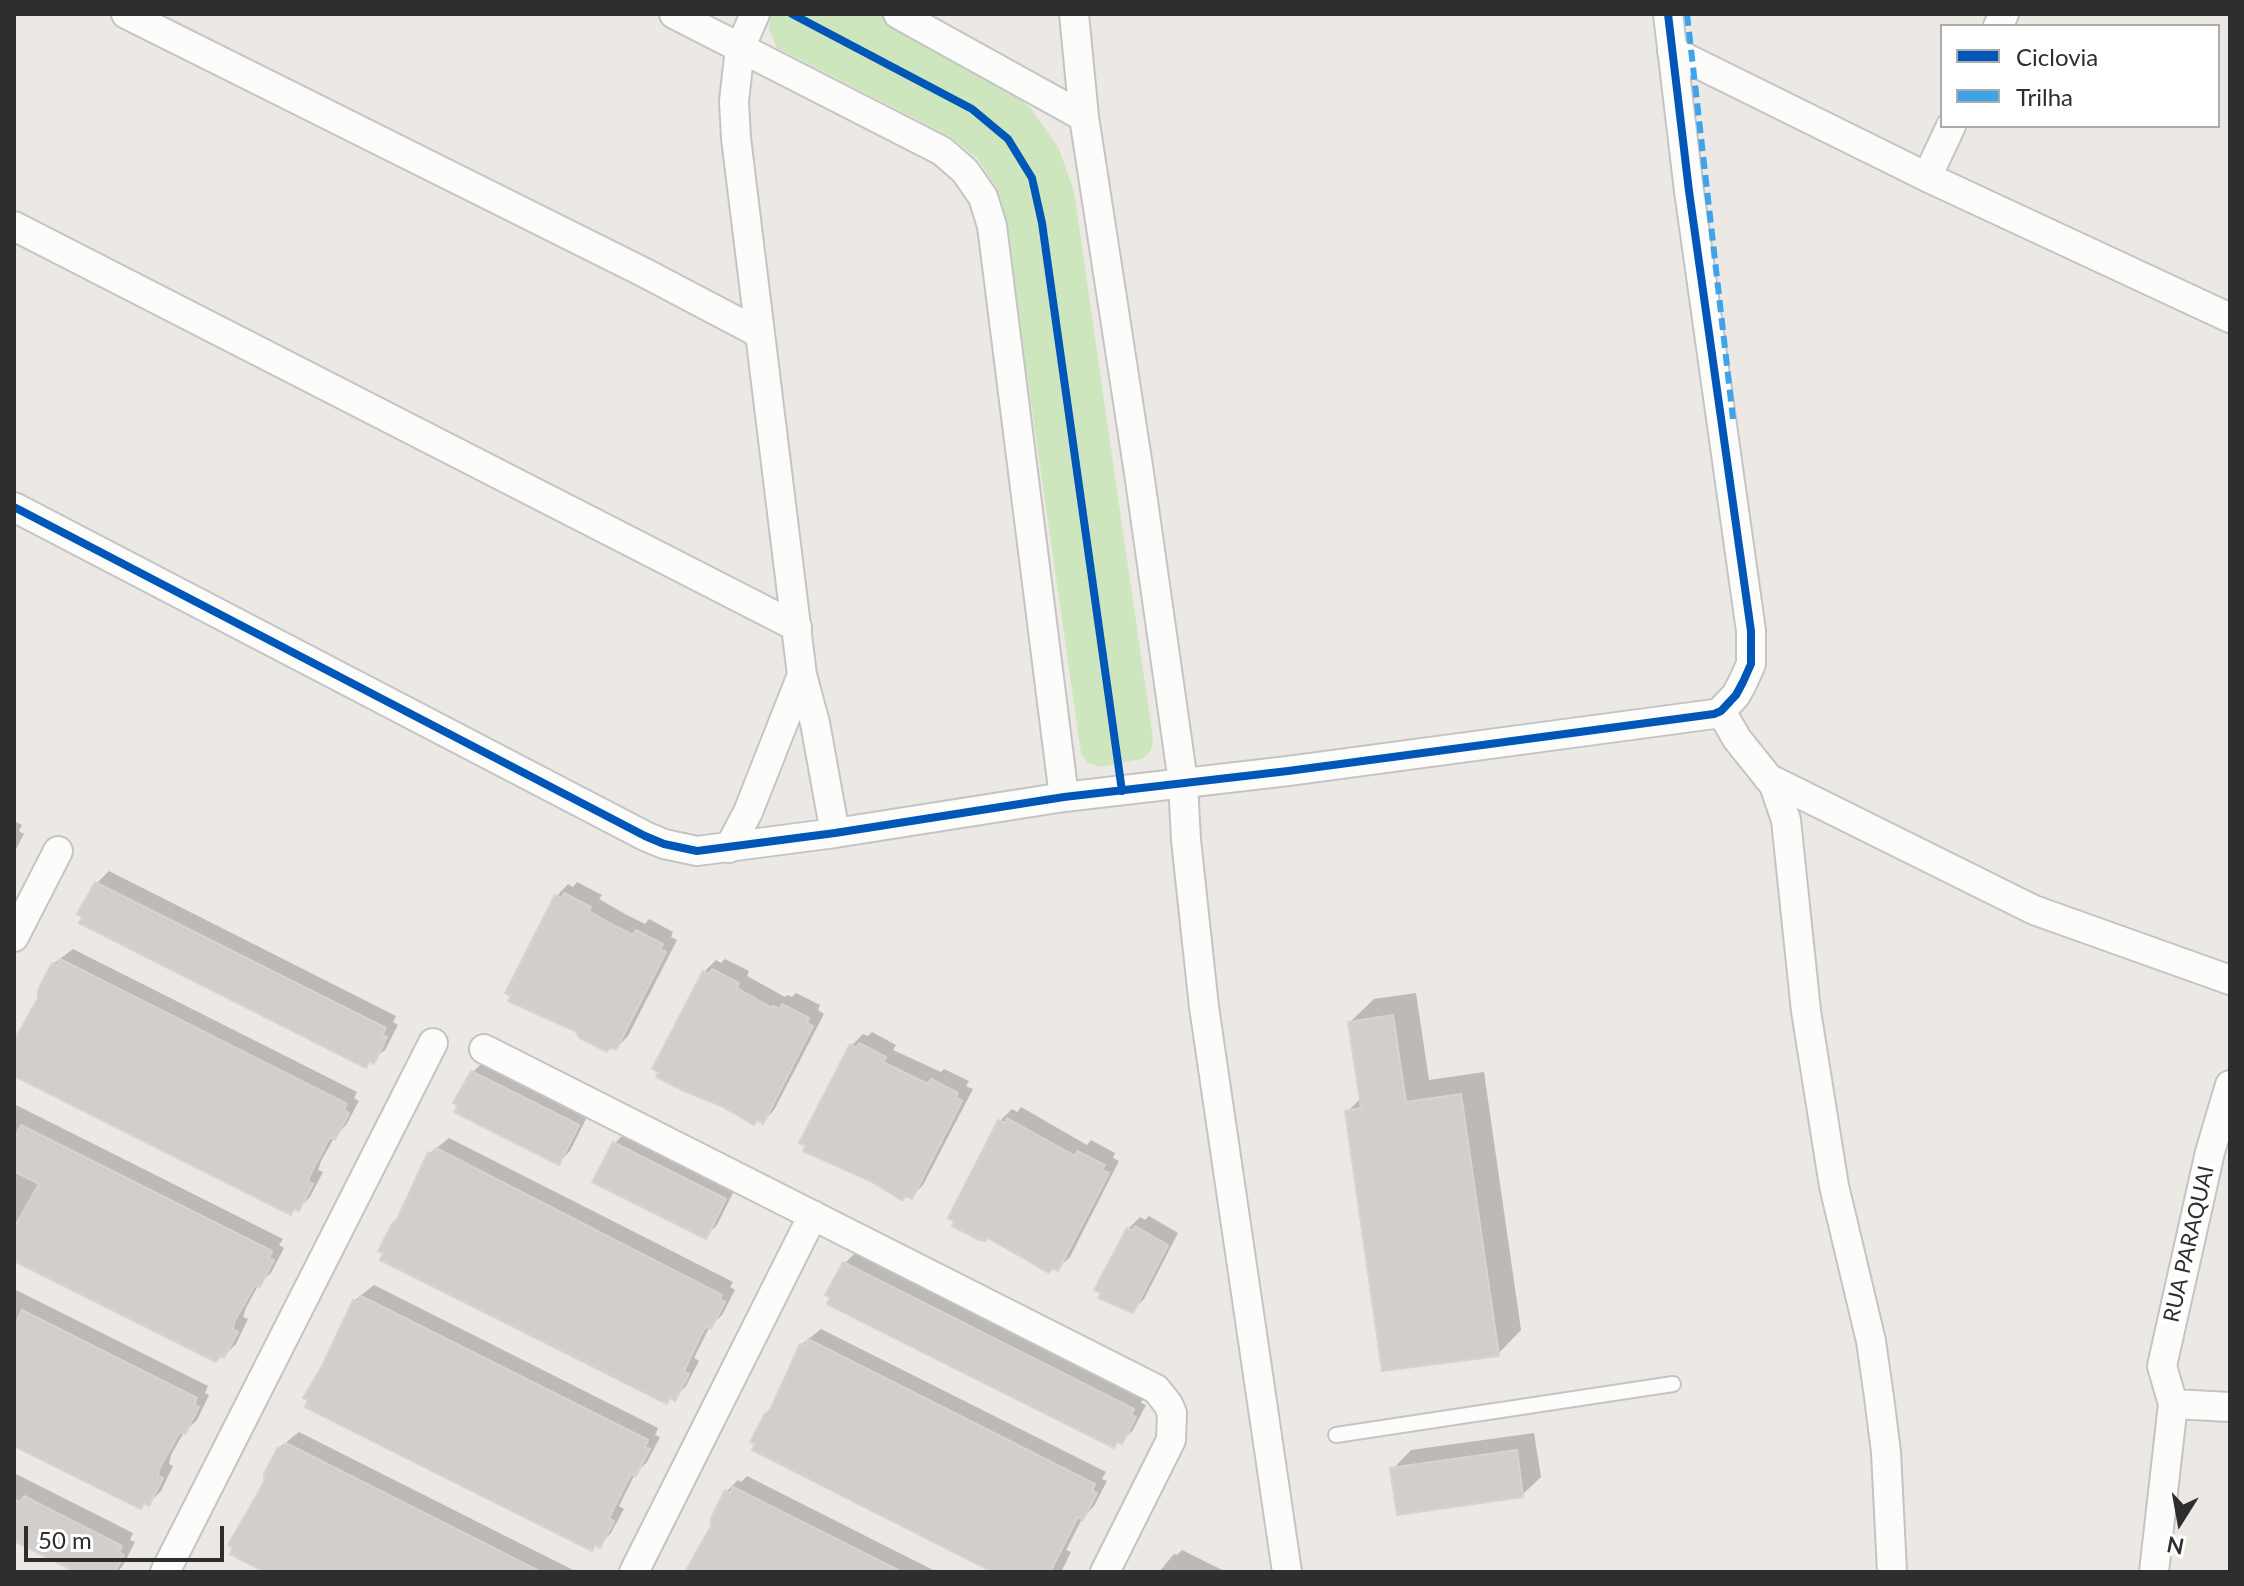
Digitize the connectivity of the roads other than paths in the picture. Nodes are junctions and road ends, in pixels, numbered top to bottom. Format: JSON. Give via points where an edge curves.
{"nodes":[{"id":1,"x":126,"y":14,"type":"edge"},
{"id":2,"x":674,"y":14,"type":"edge"},
{"id":3,"x":755,"y":14,"type":"edge"},
{"id":4,"x":898,"y":14,"type":"edge"},
{"id":5,"x":1074,"y":14,"type":"edge"},
{"id":6,"x":1668,"y":14,"type":"edge"},
{"id":7,"x":740,"y":48,"type":"junction"},
{"id":8,"x":1672,"y":51,"type":"junction"},
{"id":9,"x":1084,"y":117,"type":"junction"},
{"id":10,"x":1950,"y":128,"type":"edge"},
{"id":11,"x":1927,"y":177,"type":"junction"},
{"id":12,"x":14,"y":226,"type":"edge"},
{"id":13,"x":2230,"y":318,"type":"edge"},
{"id":14,"x":759,"y":333,"type":"junction"},
{"id":15,"x":14,"y":507,"type":"edge"},
{"id":16,"x":797,"y":627,"type":"junction"},
{"id":17,"x":802,"y":675,"type":"junction"},
{"id":18,"x":1721,"y":711,"type":"junction"},
{"id":19,"x":1768,"y":778,"type":"junction"},
{"id":20,"x":1183,"y":782,"type":"junction"},
{"id":21,"x":1064,"y":797,"type":"junction"},
{"id":22,"x":835,"y":833,"type":"junction"},
{"id":23,"x":729,"y":848,"type":"junction"},
{"id":24,"x":58,"y":851,"type":"dead end"},
{"id":25,"x":14,"y":937,"type":"edge"},
{"id":26,"x":2230,"y":980,"type":"edge"},
{"id":27,"x":433,"y":1043,"type":"dead end"},
{"id":28,"x":484,"y":1049,"type":"dead end"},
{"id":29,"x":2230,"y":1085,"type":"edge"},
{"id":30,"x":813,"y":1215,"type":"junction"},
{"id":31,"x":1673,"y":1384,"type":"dead end"},
{"id":32,"x":2173,"y":1404,"type":"junction"},
{"id":33,"x":2230,"y":1407,"type":"edge"},
{"id":34,"x":1336,"y":1435,"type":"dead end"},
{"id":35,"x":165,"y":1572,"type":"edge"},
{"id":36,"x":634,"y":1572,"type":"edge"},
{"id":37,"x":1105,"y":1572,"type":"edge"},
{"id":38,"x":1287,"y":1572,"type":"edge"},
{"id":39,"x":1892,"y":1572,"type":"edge"},
{"id":40,"x":2154,"y":1572,"type":"edge"}],
"edges":[{"from":1,"to":14,"type":"street"},
{"from":2,"to":7,"type":"street"},
{"from":3,"to":7,"type":"street"},
{"from":4,"to":9,"type":"street"},
{"from":5,"to":9,"type":"street"},
{"from":6,"to":8,"type":"street"},
{"from":7,"to":14,"type":"street","via":[[734,92],[736,138]]},
{"from":7,"to":21,"type":"street","via":[[942,151],[983,197],[992,226]]},
{"from":8,"to":11,"type":"street"},
{"from":8,"to":18,"type":"street","via":[[1751,631],[1751,664],[1736,695]]},
{"from":9,"to":20,"type":"street"},
{"from":10,"to":11,"type":"street"},
{"from":11,"to":13,"type":"street"},
{"from":12,"to":16,"type":"street"},
{"from":14,"to":16,"type":"street"},
{"from":15,"to":23,"type":"street","via":[[645,836],[697,851]]},
{"from":16,"to":17,"type":"street"},
{"from":17,"to":22,"type":"street"},
{"from":17,"to":23,"type":"street"},
{"from":18,"to":19,"type":"street"},
{"from":18,"to":20,"type":"street"},
{"from":19,"to":26,"type":"street","via":[[2034,910]]},
{"from":19,"to":39,"type":"street","via":[[1786,820],[1806,1011],[1834,1186],[1871,1341],[1886,1452]]},
{"from":20,"to":21,"type":"street"},
{"from":20,"to":38,"type":"street","via":[[1204,1007]]},
{"from":21,"to":22,"type":"street"},
{"from":22,"to":23,"type":"street"},
{"from":24,"to":25,"type":"street"},
{"from":27,"to":35,"type":"street"},
{"from":28,"to":30,"type":"street"},
{"from":29,"to":32,"type":"street","name":"RUA PARAQUAI","via":[[2162,1366]]},
{"from":30,"to":36,"type":"street"},
{"from":30,"to":37,"type":"street","via":[[1162,1396],[1172,1413],[1171,1440]]},
{"from":31,"to":34,"type":"lane"},
{"from":32,"to":33,"type":"street"},
{"from":32,"to":40,"type":"street"}]}
